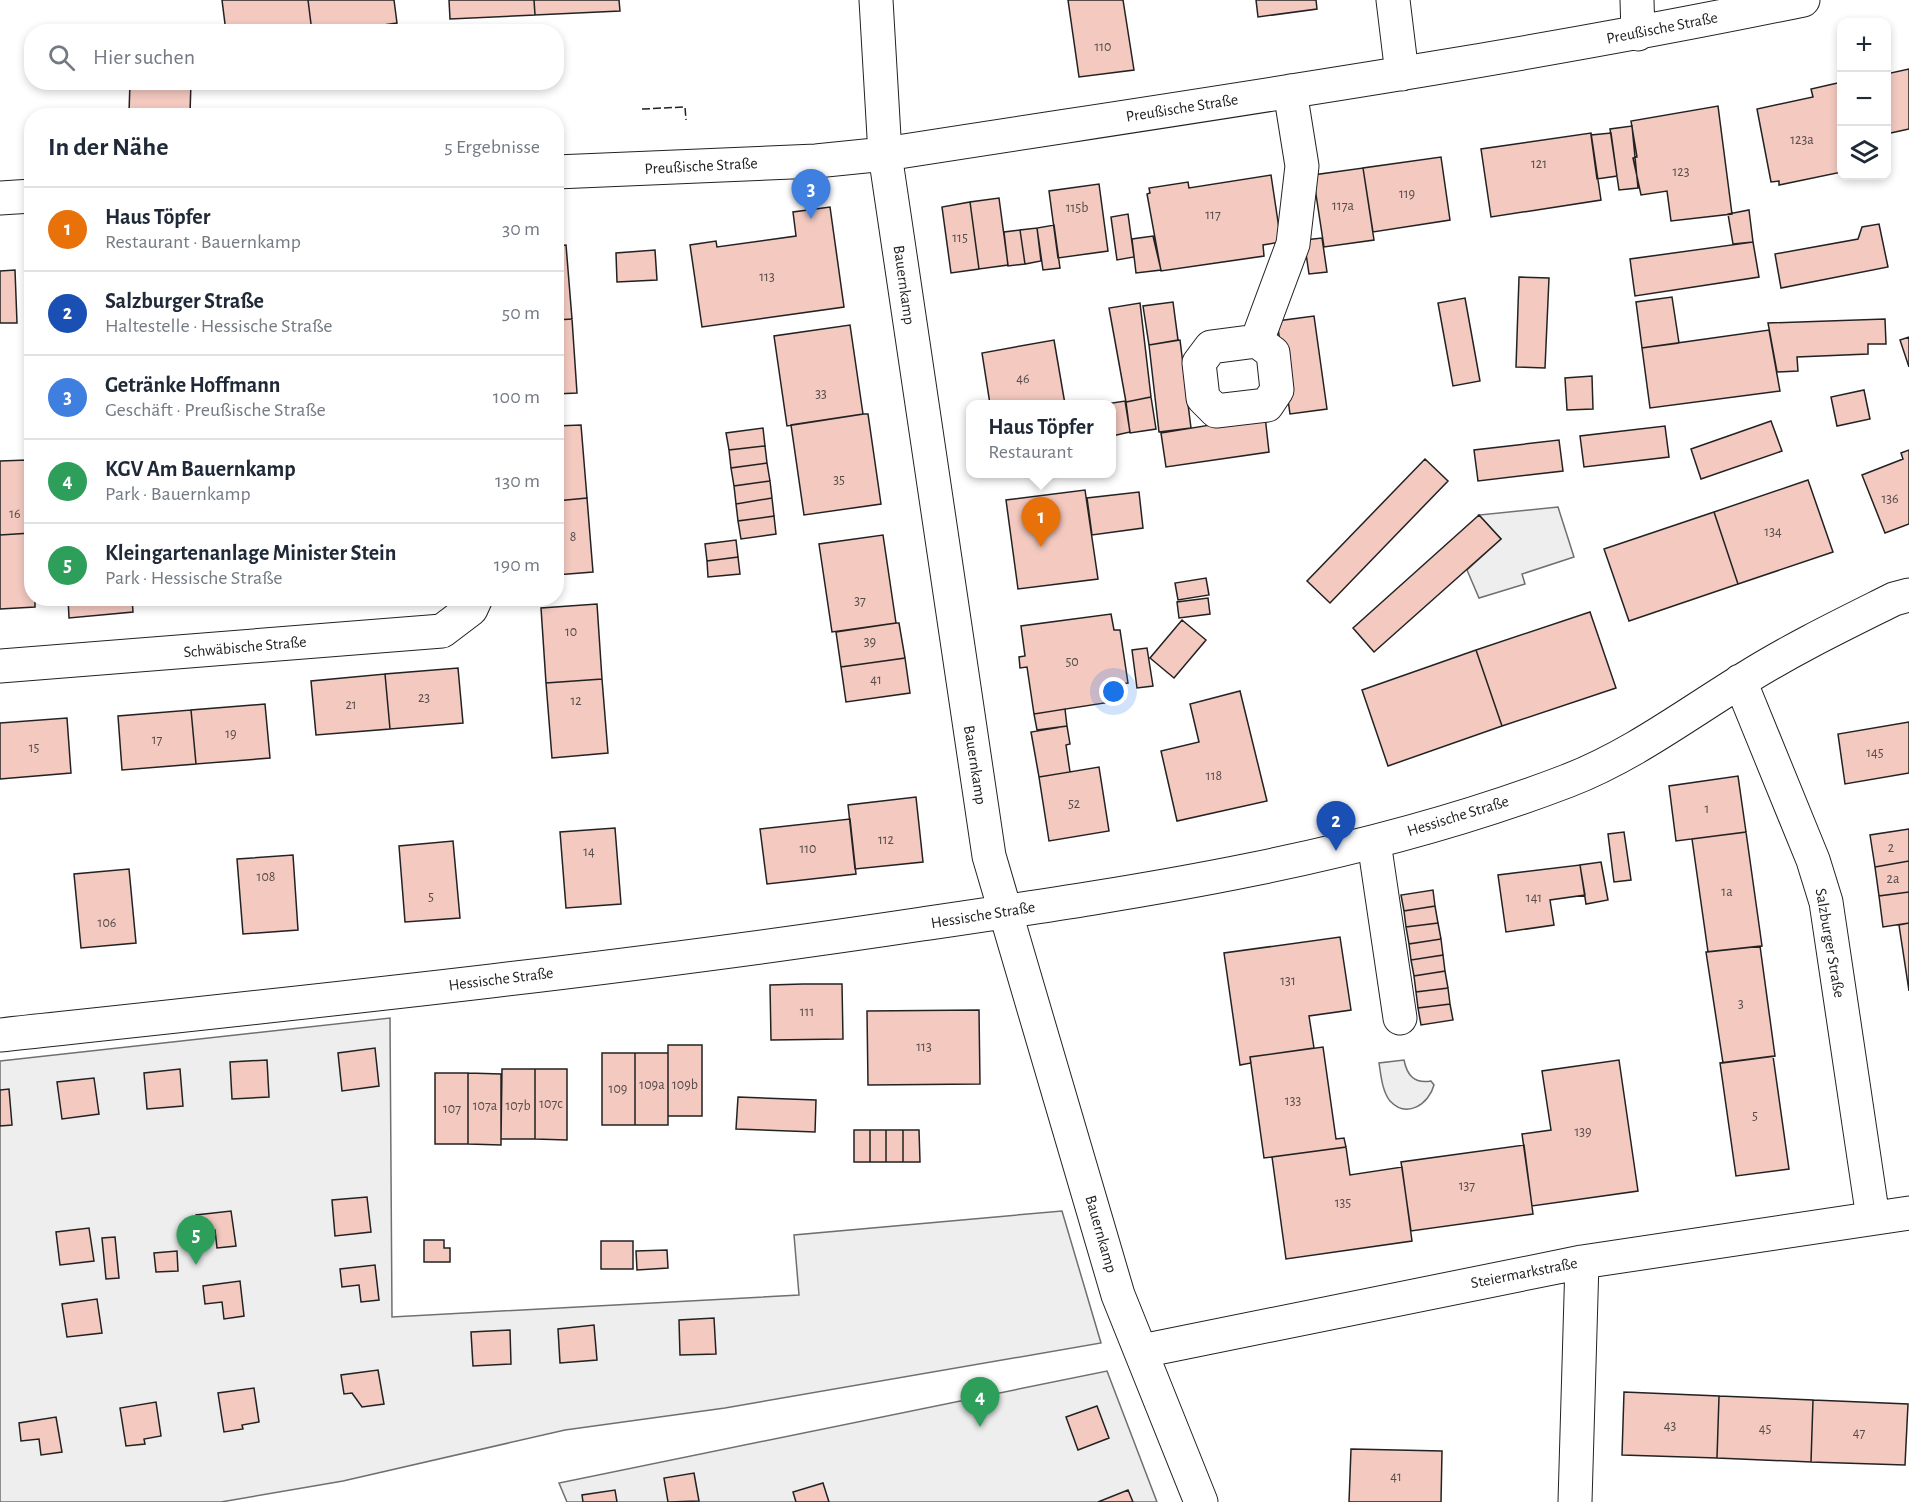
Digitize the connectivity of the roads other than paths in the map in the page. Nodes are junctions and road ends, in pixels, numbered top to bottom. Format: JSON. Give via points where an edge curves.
{"nodes":[{"id":1,"x":876,"y":0,"type":"edge"},
{"id":2,"x":1393,"y":0,"type":"edge"},
{"id":3,"x":1637,"y":0,"type":"edge"},
{"id":4,"x":1803,"y":0,"type":"edge"},
{"id":5,"x":1638,"y":34,"type":"junction"},
{"id":6,"x":1402,"y":74,"type":"junction"},
{"id":7,"x":1290,"y":91,"type":"junction"},
{"id":8,"x":885,"y":154,"type":"junction"},
{"id":9,"x":564,"y":172,"type":"edge"},
{"id":10,"x":24,"y":196,"type":"edge"},
{"id":11,"x":0,"y":198,"type":"edge"},
{"id":12,"x":1257,"y":341,"type":"dead end"},
{"id":13,"x":1909,"y":595,"type":"edge"},
{"id":14,"x":472,"y":606,"type":"edge"},
{"id":15,"x":0,"y":666,"type":"edge"},
{"id":16,"x":1740,"y":681,"type":"junction"},
{"id":17,"x":1374,"y":842,"type":"junction"},
{"id":18,"x":1006,"y":912,"type":"junction"},
{"id":19,"x":1400,"y":1018,"type":"dead end"},
{"id":20,"x":0,"y":1035,"type":"edge"},
{"id":21,"x":1909,"y":1213,"type":"edge"},
{"id":22,"x":1873,"y":1218,"type":"junction"},
{"id":23,"x":1581,"y":1262,"type":"junction"},
{"id":24,"x":1142,"y":1351,"type":"junction"},
{"id":25,"x":1200,"y":1502,"type":"edge"},
{"id":26,"x":1575,"y":1502,"type":"edge"}],
"edges":[{"from":1,"to":8,"type":"street","name":"Bauernkamp"},
{"from":2,"to":6,"type":"street"},
{"from":3,"to":5,"type":"street"},
{"from":4,"to":5,"type":"street","name":"Preußische Straße"},
{"from":5,"to":6,"type":"street","name":"Preußische Straße"},
{"from":6,"to":7,"type":"street","name":"Preußische Straße"},
{"from":7,"to":8,"type":"street","name":"Preußische Straße"},
{"from":7,"to":12,"type":"street","via":[[1302,166],[1293,244]]},
{"from":8,"to":9,"type":"street","name":"Preußische Straße","via":[[816,161]]},
{"from":8,"to":18,"type":"street","name":"Bauernkamp","via":[[988,856]]},
{"from":10,"to":11,"type":"street"},
{"from":13,"to":16,"type":"street","name":"Hessische Straße","via":[[1802,644]]},
{"from":14,"to":15,"type":"street","name":"Schwäbische Straße","via":[[442,631]]},
{"from":16,"to":17,"type":"street","name":"Hessische Straße","via":[[1676,725],[1569,780]]},
{"from":16,"to":22,"type":"street","name":"Salzburger Straße","via":[[1814,860],[1826,902]]},
{"from":17,"to":18,"type":"street","name":"Hessische Straße","via":[[1190,881]]},
{"from":17,"to":19,"type":"street"},
{"from":18,"to":20,"type":"street","name":"Hessische Straße","via":[[766,948]]},
{"from":18,"to":24,"type":"street","name":"Bauernkamp","via":[[1118,1295]]},
{"from":21,"to":22,"type":"street","name":"Steiermarkstraße"},
{"from":22,"to":23,"type":"street","name":"Steiermarkstraße"},
{"from":23,"to":24,"type":"street","name":"Steiermarkstraße"},
{"from":23,"to":26,"type":"street"},
{"from":24,"to":25,"type":"street","name":"Bauernkamp"}]}
